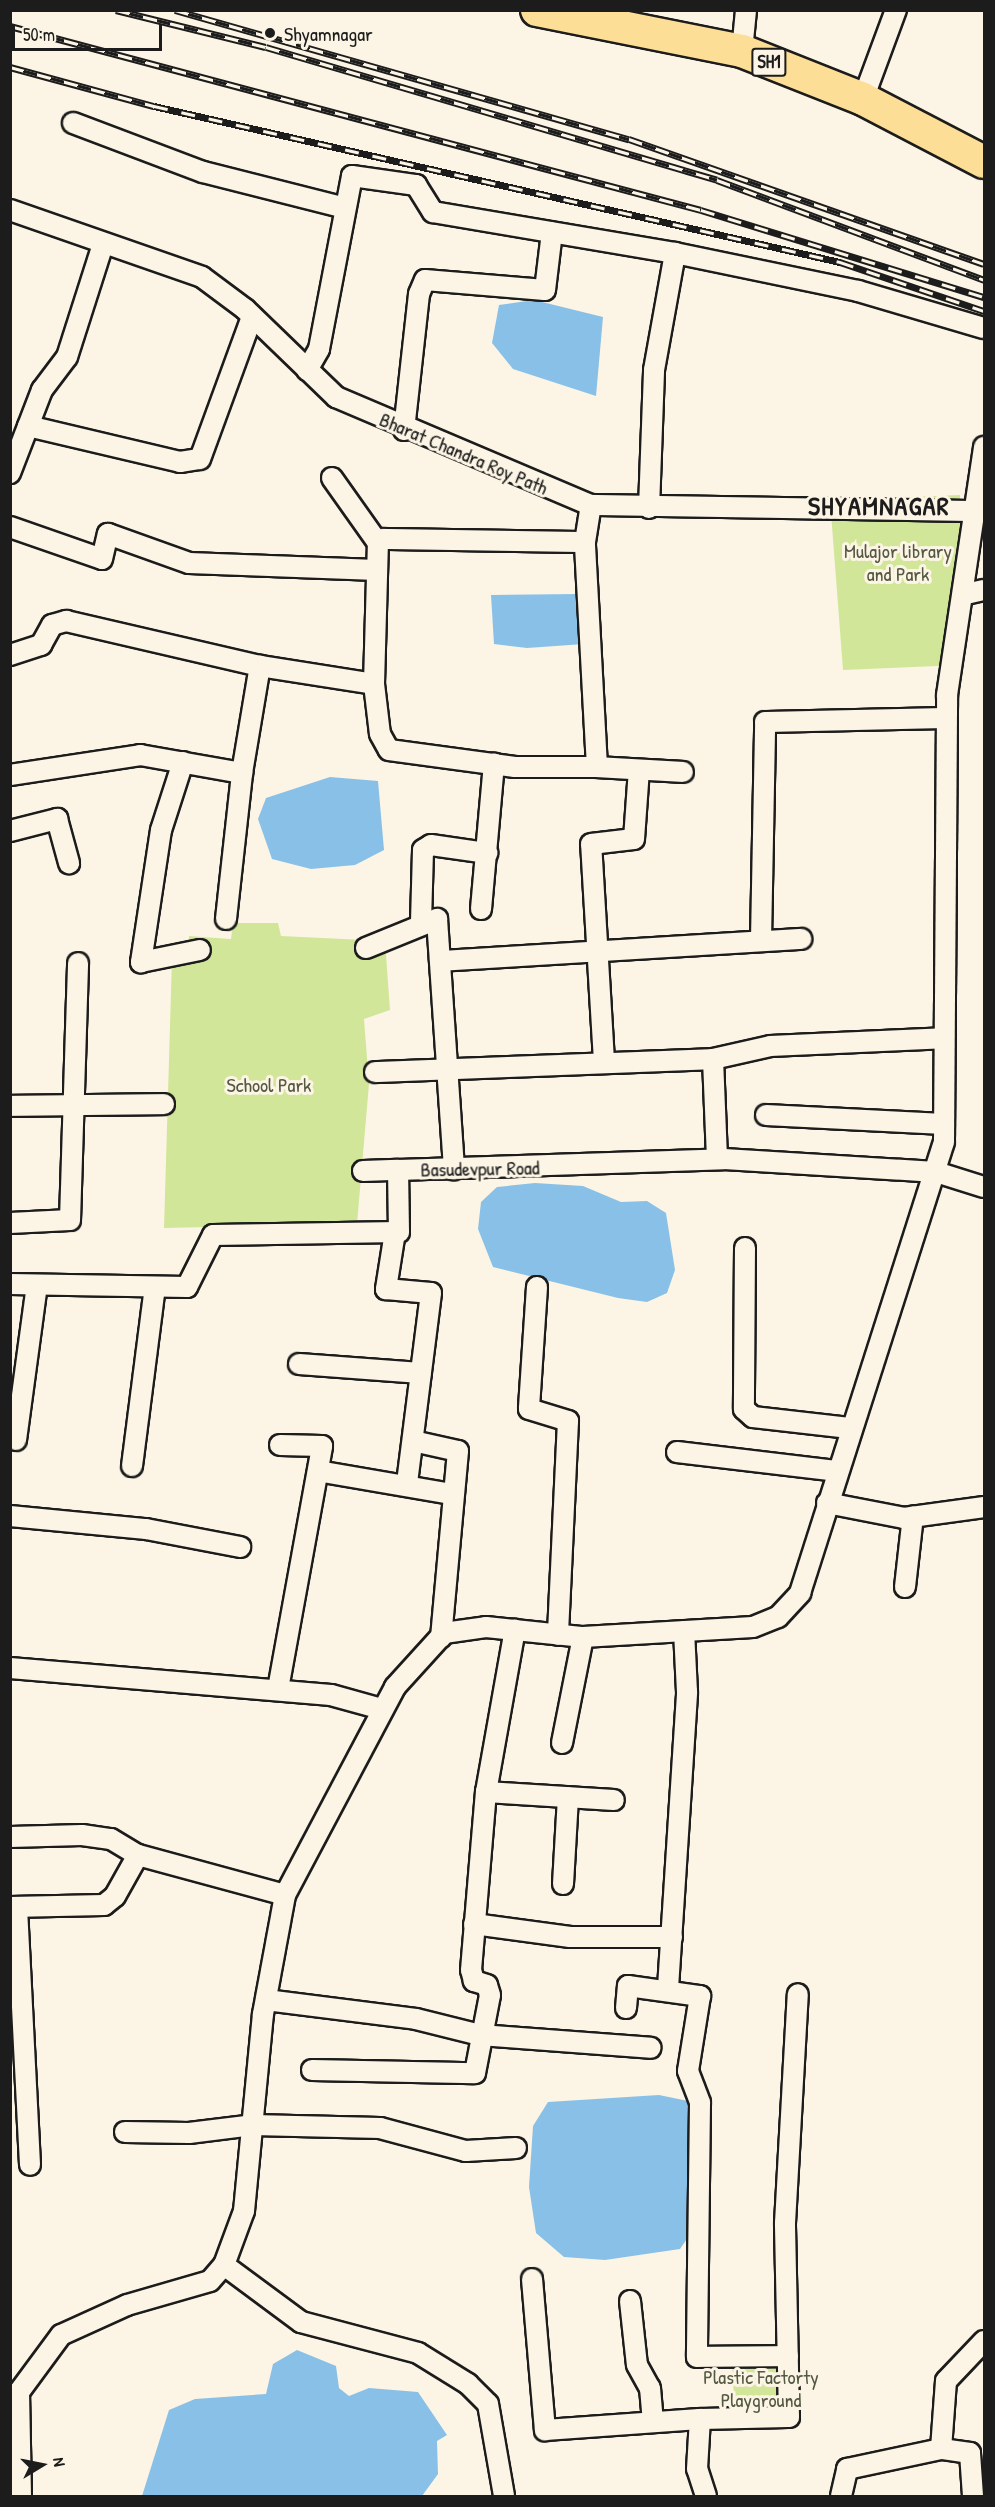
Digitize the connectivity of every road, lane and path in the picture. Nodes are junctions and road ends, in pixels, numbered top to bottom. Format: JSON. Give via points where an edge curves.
{"nodes":[{"id":1,"x":537,"y":10,"type":"edge"},
{"id":2,"x":746,"y":10,"type":"edge"},
{"id":3,"x":896,"y":10,"type":"edge"},
{"id":4,"x":620,"y":17,"type":"edge"},
{"id":5,"x":742,"y":51,"type":"junction"},
{"id":6,"x":864,"y":99,"type":"junction"},
{"id":7,"x":73,"y":123,"type":"dead end"},
{"id":8,"x":984,"y":162,"type":"edge"},
{"id":9,"x":345,"y":208,"type":"junction"},
{"id":10,"x":10,"y":210,"type":"edge"},
{"id":11,"x":552,"y":232,"type":"junction"},
{"id":12,"x":103,"y":244,"type":"junction"},
{"id":13,"x":675,"y":254,"type":"junction"},
{"id":14,"x":252,"y":317,"type":"junction"},
{"id":15,"x":984,"y":328,"type":"edge"},
{"id":16,"x":307,"y":370,"type":"junction"},
{"id":17,"x":28,"y":426,"type":"junction"},
{"id":18,"x":404,"y":430,"type":"junction"},
{"id":19,"x":984,"y":447,"type":"edge"},
{"id":20,"x":10,"y":473,"type":"edge"},
{"id":21,"x":332,"y":478,"type":"dead end"},
{"id":22,"x":591,"y":505,"type":"junction"},
{"id":23,"x":649,"y":508,"type":"junction"},
{"id":24,"x":976,"y":511,"type":"junction"},
{"id":25,"x":10,"y":527,"type":"edge"},
{"id":26,"x":585,"y":542,"type":"junction"},
{"id":27,"x":378,"y":543,"type":"junction"},
{"id":28,"x":377,"y":570,"type":"junction"},
{"id":29,"x":975,"y":592,"type":"edge"},
{"id":30,"x":10,"y":655,"type":"edge"},
{"id":31,"x":260,"y":666,"type":"junction"},
{"id":32,"x":374,"y":684,"type":"junction"},
{"id":33,"x":946,"y":718,"type":"junction"},
{"id":34,"x":183,"y":762,"type":"junction"},
{"id":35,"x":494,"y":764,"type":"junction"},
{"id":36,"x":597,"y":767,"type":"junction"},
{"id":37,"x":639,"y":770,"type":"junction"},
{"id":38,"x":683,"y":772,"type":"dead end"},
{"id":39,"x":242,"y":773,"type":"junction"},
{"id":40,"x":10,"y":775,"type":"edge"},
{"id":41,"x":10,"y":831,"type":"edge"},
{"id":42,"x":487,"y":854,"type":"junction"},
{"id":43,"x":69,"y":863,"type":"dead end"},
{"id":44,"x":481,"y":909,"type":"dead end"},
{"id":45,"x":226,"y":919,"type":"dead end"},
{"id":46,"x":421,"y":922,"type":"junction"},
{"id":47,"x":801,"y":939,"type":"dead end"},
{"id":48,"x":761,"y":940,"type":"junction"},
{"id":49,"x":366,"y":948,"type":"dead end"},
{"id":50,"x":200,"y":950,"type":"dead end"},
{"id":51,"x":597,"y":955,"type":"junction"},
{"id":52,"x":440,"y":961,"type":"junction"},
{"id":53,"x":78,"y":963,"type":"dead end"},
{"id":54,"x":943,"y":1038,"type":"junction"},
{"id":55,"x":713,"y":1059,"type":"junction"},
{"id":56,"x":604,"y":1061,"type":"junction"},
{"id":57,"x":449,"y":1069,"type":"junction"},
{"id":58,"x":375,"y":1072,"type":"dead end"},
{"id":59,"x":74,"y":1104,"type":"junction"},
{"id":60,"x":164,"y":1104,"type":"dead end"},
{"id":61,"x":10,"y":1106,"type":"edge"},
{"id":62,"x":766,"y":1115,"type":"dead end"},
{"id":63,"x":944,"y":1124,"type":"junction"},
{"id":64,"x":717,"y":1159,"type":"junction"},
{"id":65,"x":454,"y":1169,"type":"junction"},
{"id":66,"x":398,"y":1170,"type":"junction"},
{"id":67,"x":363,"y":1171,"type":"dead end"},
{"id":68,"x":936,"y":1172,"type":"junction"},
{"id":69,"x":984,"y":1187,"type":"edge"},
{"id":70,"x":10,"y":1223,"type":"edge"},
{"id":71,"x":395,"y":1232,"type":"junction"},
{"id":72,"x":745,"y":1248,"type":"dead end"},
{"id":73,"x":10,"y":1284,"type":"edge"},
{"id":74,"x":37,"y":1285,"type":"junction"},
{"id":75,"x":155,"y":1287,"type":"junction"},
{"id":76,"x":537,"y":1287,"type":"dead end"},
{"id":77,"x":299,"y":1364,"type":"dead end"},
{"id":78,"x":421,"y":1373,"type":"junction"},
{"id":79,"x":849,"y":1428,"type":"junction"},
{"id":80,"x":16,"y":1440,"type":"dead end"},
{"id":81,"x":413,"y":1441,"type":"junction"},
{"id":82,"x":280,"y":1445,"type":"dead end"},
{"id":83,"x":677,"y":1452,"type":"dead end"},
{"id":84,"x":132,"y":1466,"type":"dead end"},
{"id":85,"x":318,"y":1471,"type":"junction"},
{"id":86,"x":836,"y":1471,"type":"junction"},
{"id":87,"x":407,"y":1484,"type":"junction"},
{"id":88,"x":451,"y":1494,"type":"junction"},
{"id":89,"x":827,"y":1503,"type":"junction"},
{"id":90,"x":984,"y":1507,"type":"edge"},
{"id":91,"x":10,"y":1516,"type":"edge"},
{"id":92,"x":913,"y":1516,"type":"junction"},
{"id":93,"x":240,"y":1548,"type":"dead end"},
{"id":94,"x":905,"y":1587,"type":"dead end"},
{"id":95,"x":515,"y":1630,"type":"junction"},
{"id":96,"x":684,"y":1631,"type":"junction"},
{"id":97,"x":558,"y":1635,"type":"junction"},
{"id":98,"x":441,"y":1637,"type":"junction"},
{"id":99,"x":583,"y":1637,"type":"junction"},
{"id":100,"x":10,"y":1668,"type":"edge"},
{"id":101,"x":278,"y":1689,"type":"junction"},
{"id":102,"x":381,"y":1709,"type":"junction"},
{"id":103,"x":562,"y":1743,"type":"dead end"},
{"id":104,"x":486,"y":1792,"type":"junction"},
{"id":105,"x":568,"y":1797,"type":"junction"},
{"id":106,"x":614,"y":1800,"type":"dead end"},
{"id":107,"x":10,"y":1837,"type":"edge"},
{"id":108,"x":138,"y":1855,"type":"junction"},
{"id":109,"x":563,"y":1884,"type":"dead end"},
{"id":110,"x":285,"y":1895,"type":"junction"},
{"id":111,"x":14,"y":1907,"type":"edge"},
{"id":112,"x":474,"y":1924,"type":"junction"},
{"id":113,"x":672,"y":1937,"type":"junction"},
{"id":114,"x":668,"y":1988,"type":"junction"},
{"id":115,"x":798,"y":1994,"type":"dead end"},
{"id":116,"x":266,"y":2000,"type":"junction"},
{"id":117,"x":626,"y":2008,"type":"dead end"},
{"id":118,"x":480,"y":2035,"type":"junction"},
{"id":119,"x":651,"y":2048,"type":"dead end"},
{"id":120,"x":312,"y":2070,"type":"dead end"},
{"id":121,"x":253,"y":2125,"type":"junction"},
{"id":122,"x":125,"y":2132,"type":"dead end"},
{"id":123,"x":516,"y":2148,"type":"dead end"},
{"id":124,"x":30,"y":2165,"type":"dead end"},
{"id":125,"x":224,"y":2265,"type":"junction"},
{"id":126,"x":532,"y":2279,"type":"dead end"},
{"id":127,"x":630,"y":2301,"type":"dead end"},
{"id":128,"x":984,"y":2341,"type":"edge"},
{"id":129,"x":788,"y":2356,"type":"junction"},
{"id":130,"x":15,"y":2395,"type":"edge"},
{"id":131,"x":700,"y":2419,"type":"junction"},
{"id":132,"x":653,"y":2422,"type":"junction"},
{"id":133,"x":942,"y":2449,"type":"junction"},
{"id":134,"x":17,"y":2496,"type":"edge"},
{"id":135,"x":504,"y":2496,"type":"edge"},
{"id":136,"x":706,"y":2496,"type":"edge"},
{"id":137,"x":842,"y":2496,"type":"edge"},
{"id":138,"x":973,"y":2496,"type":"edge"}],
"edges":[{"from":1,"to":4,"type":"main road","number":"SH1"},
{"from":2,"to":5,"type":"street"},
{"from":3,"to":6,"type":"street"},
{"from":4,"to":5,"type":"main road","number":"SH1"},
{"from":5,"to":6,"type":"main road","number":"SH1"},
{"from":6,"to":8,"type":"main road","number":"SH1"},
{"from":7,"to":9,"type":"street","via":[[203,172]]},
{"from":9,"to":11,"type":"street","via":[[352,176],[416,185],[433,212]]},
{"from":9,"to":16,"type":"street","via":[[319,349]]},
{"from":10,"to":12,"type":"street","name":"Bharat Chandra Roy Path"},
{"from":11,"to":13,"type":"street"},
{"from":11,"to":18,"type":"street","via":[[545,290],[425,280],[418,294]]},
{"from":12,"to":14,"type":"street","name":"Bharat Chandra Roy Path","via":[[202,277]]},
{"from":12,"to":17,"type":"street","via":[[67,357],[42,390]]},
{"from":13,"to":15,"type":"street","via":[[858,291]]},
{"from":13,"to":23,"type":"street","via":[[654,370]]},
{"from":14,"to":16,"type":"street","name":"Bharat Chandra Roy Path"},
{"from":14,"to":17,"type":"street","via":[[200,459],[180,462]]},
{"from":16,"to":18,"type":"street","name":"Bharat Chandra Roy Path","via":[[336,398]]},
{"from":17,"to":20,"type":"street"},
{"from":18,"to":22,"type":"street","name":"Bharat Chandra Roy Path"},
{"from":19,"to":24,"type":"street"},
{"from":21,"to":27,"type":"street"},
{"from":22,"to":23,"type":"street","name":"Bharat Chandra Roy Path"},
{"from":22,"to":26,"type":"street"},
{"from":23,"to":24,"type":"street","name":"Bharat Chandra Roy Path"},
{"from":24,"to":29,"type":"street"},
{"from":25,"to":28,"type":"street","via":[[102,559],[108,534],[189,563]]},
{"from":26,"to":27,"type":"street","via":[[388,538]]},
{"from":26,"to":36,"type":"street"},
{"from":27,"to":28,"type":"street"},
{"from":28,"to":32,"type":"street"},
{"from":29,"to":33,"type":"street"},
{"from":30,"to":31,"type":"street","via":[[41,645],[52,625],[66,621]]},
{"from":31,"to":32,"type":"street"},
{"from":31,"to":39,"type":"street"},
{"from":32,"to":35,"type":"street","via":[[380,734],[389,750]]},
{"from":33,"to":48,"type":"street","via":[[765,722]]},
{"from":33,"to":54,"type":"street"},
{"from":34,"to":39,"type":"street"},
{"from":34,"to":40,"type":"street","via":[[140,755]]},
{"from":34,"to":50,"type":"street","via":[[161,830],[141,962]]},
{"from":35,"to":36,"type":"street","via":[[557,771]]},
{"from":35,"to":42,"type":"street"},
{"from":36,"to":37,"type":"street"},
{"from":37,"to":38,"type":"street"},
{"from":37,"to":51,"type":"street","via":[[634,839],[591,844]]},
{"from":39,"to":45,"type":"street"},
{"from":41,"to":43,"type":"street","via":[[57,819]]},
{"from":42,"to":44,"type":"street"},
{"from":42,"to":46,"type":"street","via":[[431,845],[423,850]]},
{"from":46,"to":49,"type":"street"},
{"from":46,"to":52,"type":"street","via":[[437,919]]},
{"from":47,"to":48,"type":"street"},
{"from":48,"to":51,"type":"street"},
{"from":51,"to":52,"type":"street"},
{"from":51,"to":56,"type":"street"},
{"from":52,"to":57,"type":"street"},
{"from":53,"to":59,"type":"street"},
{"from":54,"to":55,"type":"street","via":[[770,1046]]},
{"from":54,"to":63,"type":"street"},
{"from":55,"to":56,"type":"street"},
{"from":55,"to":64,"type":"street"},
{"from":56,"to":57,"type":"street"},
{"from":57,"to":58,"type":"street"},
{"from":57,"to":65,"type":"street"},
{"from":59,"to":60,"type":"street"},
{"from":59,"to":61,"type":"street"},
{"from":59,"to":70,"type":"street","via":[[70,1220]]},
{"from":62,"to":63,"type":"street"},
{"from":63,"to":68,"type":"street"},
{"from":64,"to":65,"type":"street","name":"Basudevpur Road"},
{"from":64,"to":68,"type":"street","name":"Basudevpur Road"},
{"from":65,"to":66,"type":"street","name":"Basudevpur Road"},
{"from":66,"to":67,"type":"street"},
{"from":66,"to":71,"type":"street","name":"Basudevpur Road"},
{"from":68,"to":69,"type":"street","name":"Basudevpur Road"},
{"from":68,"to":79,"type":"street"},
{"from":71,"to":75,"type":"street","via":[[213,1235],[187,1287]]},
{"from":71,"to":78,"type":"street","name":"Basudevpur Road","via":[[386,1289],[431,1293]]},
{"from":72,"to":79,"type":"street","via":[[744,1409],[753,1417]]},
{"from":73,"to":74,"type":"street"},
{"from":74,"to":75,"type":"street"},
{"from":74,"to":80,"type":"street"},
{"from":75,"to":84,"type":"street"},
{"from":76,"to":97,"type":"street","via":[[529,1409],[568,1421]]},
{"from":77,"to":78,"type":"street"},
{"from":78,"to":81,"type":"street"},
{"from":79,"to":86,"type":"street"},
{"from":81,"to":87,"type":"street"},
{"from":81,"to":88,"type":"street","via":[[458,1451]]},
{"from":82,"to":85,"type":"street","via":[[322,1446]]},
{"from":83,"to":86,"type":"street"},
{"from":85,"to":87,"type":"street"},
{"from":85,"to":101,"type":"street"},
{"from":86,"to":89,"type":"street"},
{"from":87,"to":88,"type":"street"},
{"from":88,"to":98,"type":"street"},
{"from":89,"to":92,"type":"street"},
{"from":89,"to":96,"type":"street","via":[[800,1593],[778,1617],[753,1627]]},
{"from":90,"to":92,"type":"street"},
{"from":91,"to":93,"type":"street","via":[[146,1529]]},
{"from":92,"to":94,"type":"street"},
{"from":95,"to":97,"type":"street"},
{"from":95,"to":98,"type":"street","via":[[486,1627]]},
{"from":95,"to":104,"type":"street"},
{"from":96,"to":99,"type":"street"},
{"from":96,"to":113,"type":"street","via":[[687,1692]]},
{"from":97,"to":99,"type":"street"},
{"from":98,"to":102,"type":"street"},
{"from":99,"to":103,"type":"street"},
{"from":100,"to":101,"type":"street"},
{"from":101,"to":102,"type":"street","via":[[340,1696]]},
{"from":102,"to":110,"type":"street"},
{"from":104,"to":105,"type":"street"},
{"from":104,"to":112,"type":"street"},
{"from":105,"to":106,"type":"street"},
{"from":105,"to":109,"type":"street"},
{"from":107,"to":108,"type":"street","via":[[81,1835],[111,1839]]},
{"from":108,"to":110,"type":"street"},
{"from":108,"to":111,"type":"street","via":[[115,1896],[104,1905]]},
{"from":110,"to":116,"type":"street"},
{"from":111,"to":124,"type":"street"},
{"from":112,"to":113,"type":"street","via":[[570,1937]]},
{"from":112,"to":118,"type":"street","via":[[471,1970],[474,1981],[487,1985],[490,1995]]},
{"from":113,"to":114,"type":"street"},
{"from":114,"to":117,"type":"street","via":[[628,1986]]},
{"from":114,"to":129,"type":"street","via":[[700,1995],[688,2071],[700,2103],[697,2357]]},
{"from":115,"to":129,"type":"street","via":[[785,2223]]},
{"from":116,"to":118,"type":"street","via":[[416,2019]]},
{"from":116,"to":121,"type":"street"},
{"from":118,"to":119,"type":"street"},
{"from":118,"to":120,"type":"street","via":[[475,2073]]},
{"from":121,"to":122,"type":"street","via":[[189,2133]]},
{"from":121,"to":123,"type":"street","via":[[380,2128],[466,2151]]},
{"from":121,"to":125,"type":"street","via":[[244,2211]]},
{"from":125,"to":130,"type":"street","via":[[210,2281],[127,2305],[61,2335]]},
{"from":125,"to":135,"type":"street","via":[[301,2322],[418,2353],[468,2384],[488,2404]]},
{"from":126,"to":132,"type":"street","via":[[545,2430]]},
{"from":127,"to":132,"type":"street","via":[[637,2365],[650,2388]]},
{"from":128,"to":133,"type":"street","via":[[946,2381]]},
{"from":129,"to":131,"type":"street","via":[[789,2417]]},
{"from":130,"to":134,"type":"street"},
{"from":131,"to":132,"type":"street"},
{"from":131,"to":136,"type":"street","via":[[698,2469]]},
{"from":133,"to":137,"type":"street","via":[[848,2469]]},
{"from":133,"to":138,"type":"street","via":[[970,2453]]}]}
